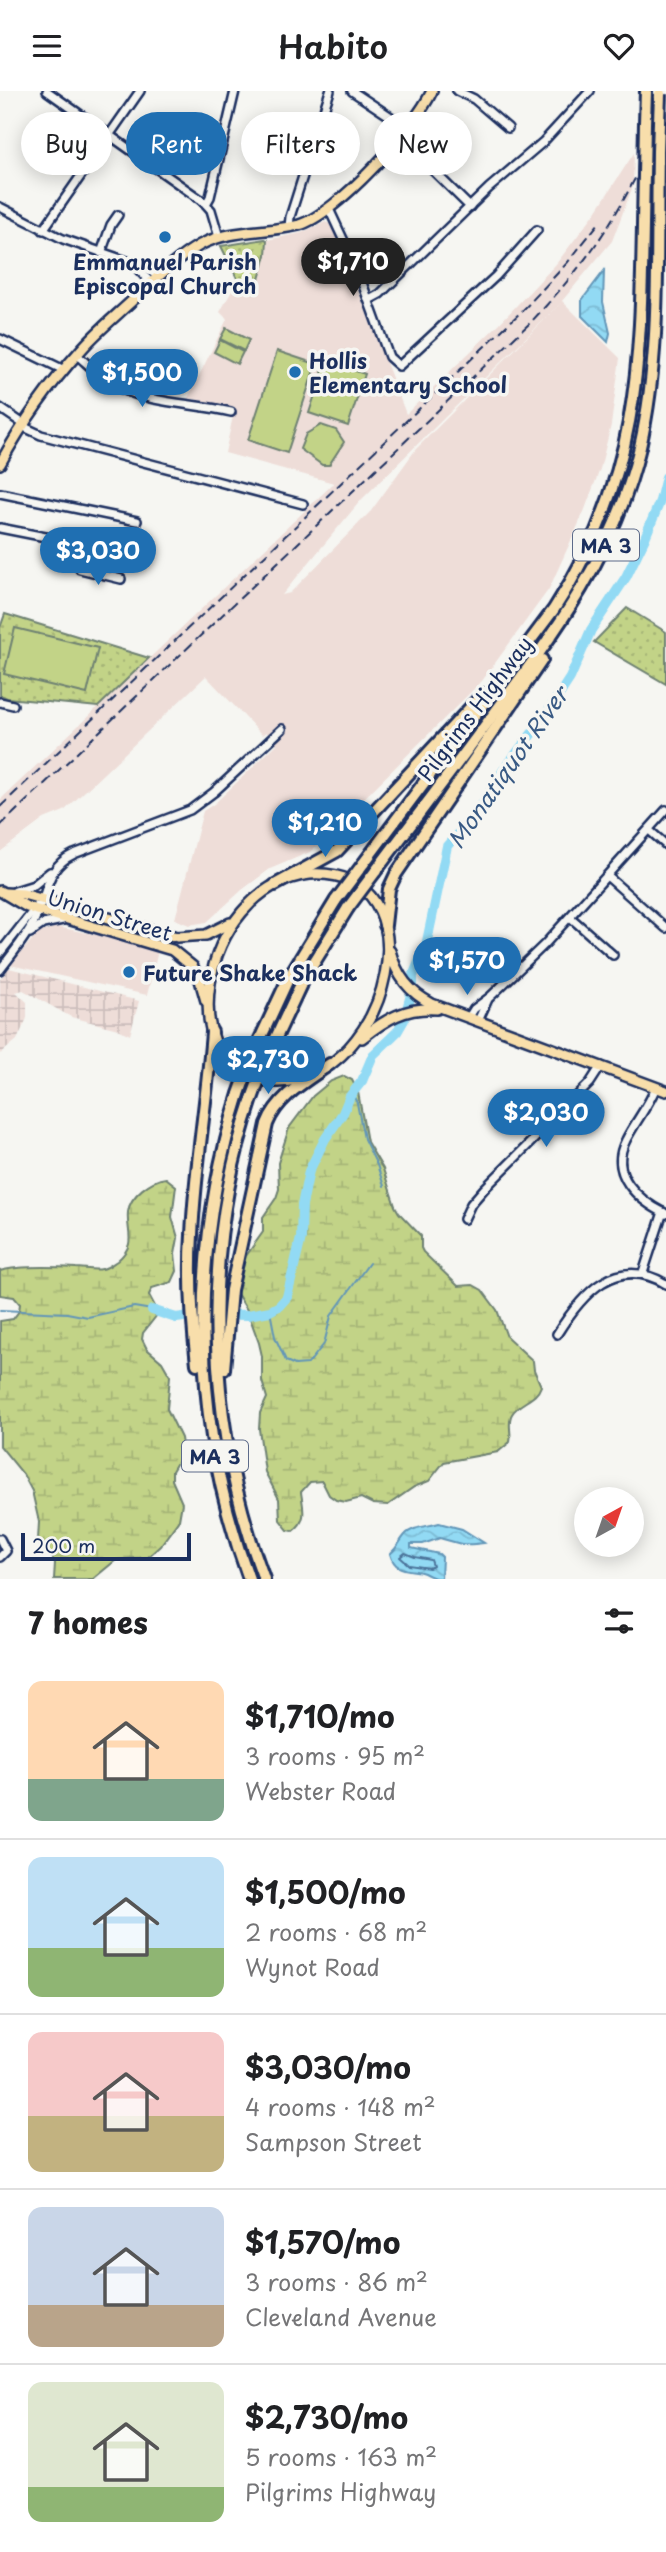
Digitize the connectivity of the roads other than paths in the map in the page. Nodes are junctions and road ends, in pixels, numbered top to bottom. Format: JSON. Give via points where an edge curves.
{"nodes":[{"id":1,"x":47,"y":91,"type":"edge"},
{"id":2,"x":140,"y":91,"type":"edge"},
{"id":3,"x":234,"y":91,"type":"edge"},
{"id":4,"x":330,"y":91,"type":"edge"},
{"id":5,"x":352,"y":91,"type":"edge"},
{"id":6,"x":432,"y":91,"type":"edge"},
{"id":7,"x":457,"y":91,"type":"edge"},
{"id":8,"x":590,"y":91,"type":"edge"},
{"id":9,"x":646,"y":91,"type":"edge"},
{"id":10,"x":660,"y":93,"type":"edge"},
{"id":11,"x":77,"y":112,"type":"edge"},
{"id":12,"x":384,"y":112,"type":"edge"},
{"id":13,"x":419,"y":112,"type":"edge"},
{"id":14,"x":508,"y":128,"type":"dead end"},
{"id":15,"x":112,"y":131,"type":"edge"},
{"id":16,"x":112,"y":137,"type":"edge"},
{"id":17,"x":374,"y":165,"type":"edge"},
{"id":18,"x":81,"y":175,"type":"edge"},
{"id":19,"x":438,"y":175,"type":"edge"},
{"id":20,"x":206,"y":204,"type":"junction"},
{"id":21,"x":0,"y":207,"type":"edge"},
{"id":22,"x":470,"y":207,"type":"junction"},
{"id":23,"x":329,"y":209,"type":"junction"},
{"id":24,"x":118,"y":215,"type":"dead end"},
{"id":25,"x":289,"y":227,"type":"junction"},
{"id":26,"x":43,"y":230,"type":"junction"},
{"id":27,"x":537,"y":230,"type":"dead end"},
{"id":28,"x":219,"y":237,"type":"junction"},
{"id":29,"x":101,"y":253,"type":"junction"},
{"id":30,"x":154,"y":280,"type":"junction"},
{"id":31,"x":369,"y":300,"type":"junction"},
{"id":32,"x":0,"y":339,"type":"edge"},
{"id":33,"x":77,"y":355,"type":"junction"},
{"id":34,"x":64,"y":370,"type":"junction"},
{"id":35,"x":0,"y":408,"type":"edge"},
{"id":36,"x":231,"y":411,"type":"dead end"},
{"id":37,"x":24,"y":426,"type":"junction"},
{"id":38,"x":0,"y":464,"type":"edge"},
{"id":39,"x":0,"y":493,"type":"edge"},
{"id":40,"x":303,"y":504,"type":"dead end"},
{"id":41,"x":137,"y":521,"type":"dead end"},
{"id":42,"x":0,"y":528,"type":"edge"},
{"id":43,"x":121,"y":579,"type":"dead end"},
{"id":44,"x":575,"y":603,"type":"junction"},
{"id":45,"x":523,"y":651,"type":"junction"},
{"id":46,"x":0,"y":702,"type":"edge"},
{"id":47,"x":13,"y":705,"type":"dead end"},
{"id":48,"x":282,"y":729,"type":"dead end"},
{"id":49,"x":666,"y":810,"type":"edge"},
{"id":50,"x":649,"y":829,"type":"junction"},
{"id":51,"x":666,"y":845,"type":"edge"},
{"id":52,"x":53,"y":870,"type":"junction"},
{"id":53,"x":607,"y":876,"type":"junction"},
{"id":54,"x":275,"y":885,"type":"junction"},
{"id":55,"x":5,"y":892,"type":"edge"},
{"id":56,"x":41,"y":899,"type":"junction"},
{"id":57,"x":244,"y":909,"type":"junction"},
{"id":58,"x":36,"y":910,"type":"junction"},
{"id":59,"x":570,"y":916,"type":"junction"},
{"id":60,"x":69,"y":920,"type":"junction"},
{"id":61,"x":666,"y":928,"type":"edge"},
{"id":62,"x":386,"y":930,"type":"junction"},
{"id":63,"x":22,"y":941,"type":"junction"},
{"id":64,"x":0,"y":953,"type":"edge"},
{"id":65,"x":613,"y":955,"type":"dead end"},
{"id":66,"x":0,"y":970,"type":"edge"},
{"id":67,"x":447,"y":1010,"type":"junction"},
{"id":68,"x":209,"y":1017,"type":"junction"},
{"id":69,"x":473,"y":1019,"type":"junction"},
{"id":70,"x":212,"y":1032,"type":"junction"},
{"id":71,"x":347,"y":1051,"type":"junction"},
{"id":72,"x":330,"y":1064,"type":"junction"},
{"id":73,"x":601,"y":1066,"type":"junction"},
{"id":74,"x":656,"y":1087,"type":"junction"},
{"id":75,"x":666,"y":1091,"type":"edge"},
{"id":76,"x":665,"y":1213,"type":"edge"},
{"id":77,"x":464,"y":1219,"type":"dead end"},
{"id":78,"x":643,"y":1273,"type":"junction"},
{"id":79,"x":666,"y":1284,"type":"edge"},
{"id":80,"x":197,"y":1299,"type":"junction"},
{"id":81,"x":221,"y":1327,"type":"junction"},
{"id":82,"x":557,"y":1334,"type":"dead end"},
{"id":83,"x":0,"y":1539,"type":"edge"},
{"id":84,"x":0,"y":1557,"type":"edge"},
{"id":85,"x":249,"y":1579,"type":"edge"},
{"id":86,"x":264,"y":1579,"type":"edge"}],
"edges":[{"from":1,"to":11,"type":"street"},
{"from":2,"to":15,"type":"street"},
{"from":3,"to":20,"type":"street"},
{"from":4,"to":25,"type":"street"},
{"from":5,"to":12,"type":"street"},
{"from":6,"to":13,"type":"main road"},
{"from":7,"to":14,"type":"street","via":[[474,99]]},
{"from":8,"to":22,"type":"street","via":[[543,142]]},
{"from":9,"to":45,"type":"highway","name":"Pilgrims Highway","number":"MA 3","bridge":true,"via":[[638,366],[625,448],[585,556]]},
{"from":10,"to":44,"type":"highway","name":"Pilgrims Highway","number":"MA 3","bridge":true,"via":[[653,346],[646,418],[617,518]]},
{"from":16,"to":20,"type":"street"},
{"from":17,"to":23,"type":"main road"},
{"from":18,"to":26,"type":"street"},
{"from":19,"to":22,"type":"street"},
{"from":20,"to":28,"type":"street"},
{"from":21,"to":26,"type":"street"},
{"from":22,"to":31,"type":"street","via":[[380,295]]},
{"from":23,"to":25,"type":"main road"},
{"from":23,"to":31,"type":"street"},
{"from":24,"to":29,"type":"street"},
{"from":25,"to":28,"type":"main road"},
{"from":26,"to":29,"type":"street"},
{"from":27,"to":31,"type":"street","via":[[496,277],[403,365],[389,357]]},
{"from":28,"to":30,"type":"main road","via":[[189,251]]},
{"from":29,"to":30,"type":"street","via":[[147,268]]},
{"from":30,"to":33,"type":"main road"},
{"from":32,"to":34,"type":"street"},
{"from":33,"to":34,"type":"main road"},
{"from":33,"to":36,"type":"street","via":[[122,389]]},
{"from":34,"to":37,"type":"main road"},
{"from":35,"to":37,"type":"street"},
{"from":37,"to":38,"type":"main road"},
{"from":37,"to":40,"type":"street","via":[[41,435]]},
{"from":39,"to":41,"type":"street"},
{"from":42,"to":43,"type":"street","via":[[81,544],[80,569]]},
{"from":44,"to":62,"type":"highway","via":[[526,686],[396,874],[389,888]]},
{"from":44,"to":81,"type":"highway","name":"Pilgrims Highway","number":"MA 3","bridge":true,"via":[[348,908],[307,973],[267,1057],[229,1185],[217,1299]]},
{"from":45,"to":54,"type":"highway","via":[[337,852]]},
{"from":45,"to":80,"type":"highway","name":"Pilgrims Highway","number":"MA 3","bridge":true,"via":[[336,900],[295,967],[254,1052],[227,1134]]},
{"from":46,"to":47,"type":"street"},
{"from":48,"to":52,"type":"street","via":[[196,806],[74,853]]},
{"from":49,"to":50,"type":"street"},
{"from":50,"to":51,"type":"street"},
{"from":50,"to":53,"type":"street"},
{"from":52,"to":55,"type":"street","via":[[34,885]]},
{"from":52,"to":56,"type":"street"},
{"from":53,"to":59,"type":"street"},
{"from":53,"to":61,"type":"street"},
{"from":54,"to":57,"type":"main road"},
{"from":54,"to":62,"type":"main road","via":[[310,874],[344,878],[369,895]]},
{"from":55,"to":56,"type":"main road","name":"Union Street"},
{"from":55,"to":58,"type":"main road","name":"Union Street"},
{"from":56,"to":57,"type":"main road","name":"Union Street","via":[[187,938],[216,932]]},
{"from":56,"to":58,"type":"street"},
{"from":57,"to":68,"type":"main road","via":[[216,955]]},
{"from":58,"to":60,"type":"main road","name":"Union Street"},
{"from":58,"to":63,"type":"street"},
{"from":58,"to":64,"type":"street"},
{"from":59,"to":65,"type":"street"},
{"from":59,"to":69,"type":"street"},
{"from":60,"to":63,"type":"street","via":[[43,924]]},
{"from":60,"to":68,"type":"main road","name":"Union Street","via":[[180,954],[198,975]]},
{"from":62,"to":67,"type":"main road","via":[[403,982]]},
{"from":62,"to":71,"type":"main road","via":[[386,970],[379,1001]]},
{"from":63,"to":66,"type":"street"},
{"from":67,"to":69,"type":"main road"},
{"from":67,"to":71,"type":"main road","via":[[418,1009],[393,1016]]},
{"from":68,"to":70,"type":"main road"},
{"from":69,"to":73,"type":"main road"},
{"from":70,"to":72,"type":"main road","via":[[229,1062],[264,1081],[296,1079]]},
{"from":70,"to":80,"type":"highway","via":[[192,1227]]},
{"from":71,"to":72,"type":"main road"},
{"from":72,"to":81,"type":"highway","via":[[283,1098],[270,1116]]},
{"from":73,"to":74,"type":"main road"},
{"from":73,"to":77,"type":"street","via":[[590,1083],[480,1193]]},
{"from":74,"to":75,"type":"main road"},
{"from":74,"to":76,"type":"street","via":[[624,1144],[621,1163],[634,1193]]},
{"from":76,"to":78,"type":"street"},
{"from":78,"to":79,"type":"street"},
{"from":78,"to":82,"type":"street","via":[[620,1275],[594,1288]]},
{"from":80,"to":85,"type":"highway","number":"MA 3","via":[[215,1455]]},
{"from":81,"to":86,"type":"highway","number":"MA 3","via":[[227,1445]]},
{"from":83,"to":84,"type":"street","via":[[6,1551]]}]}
